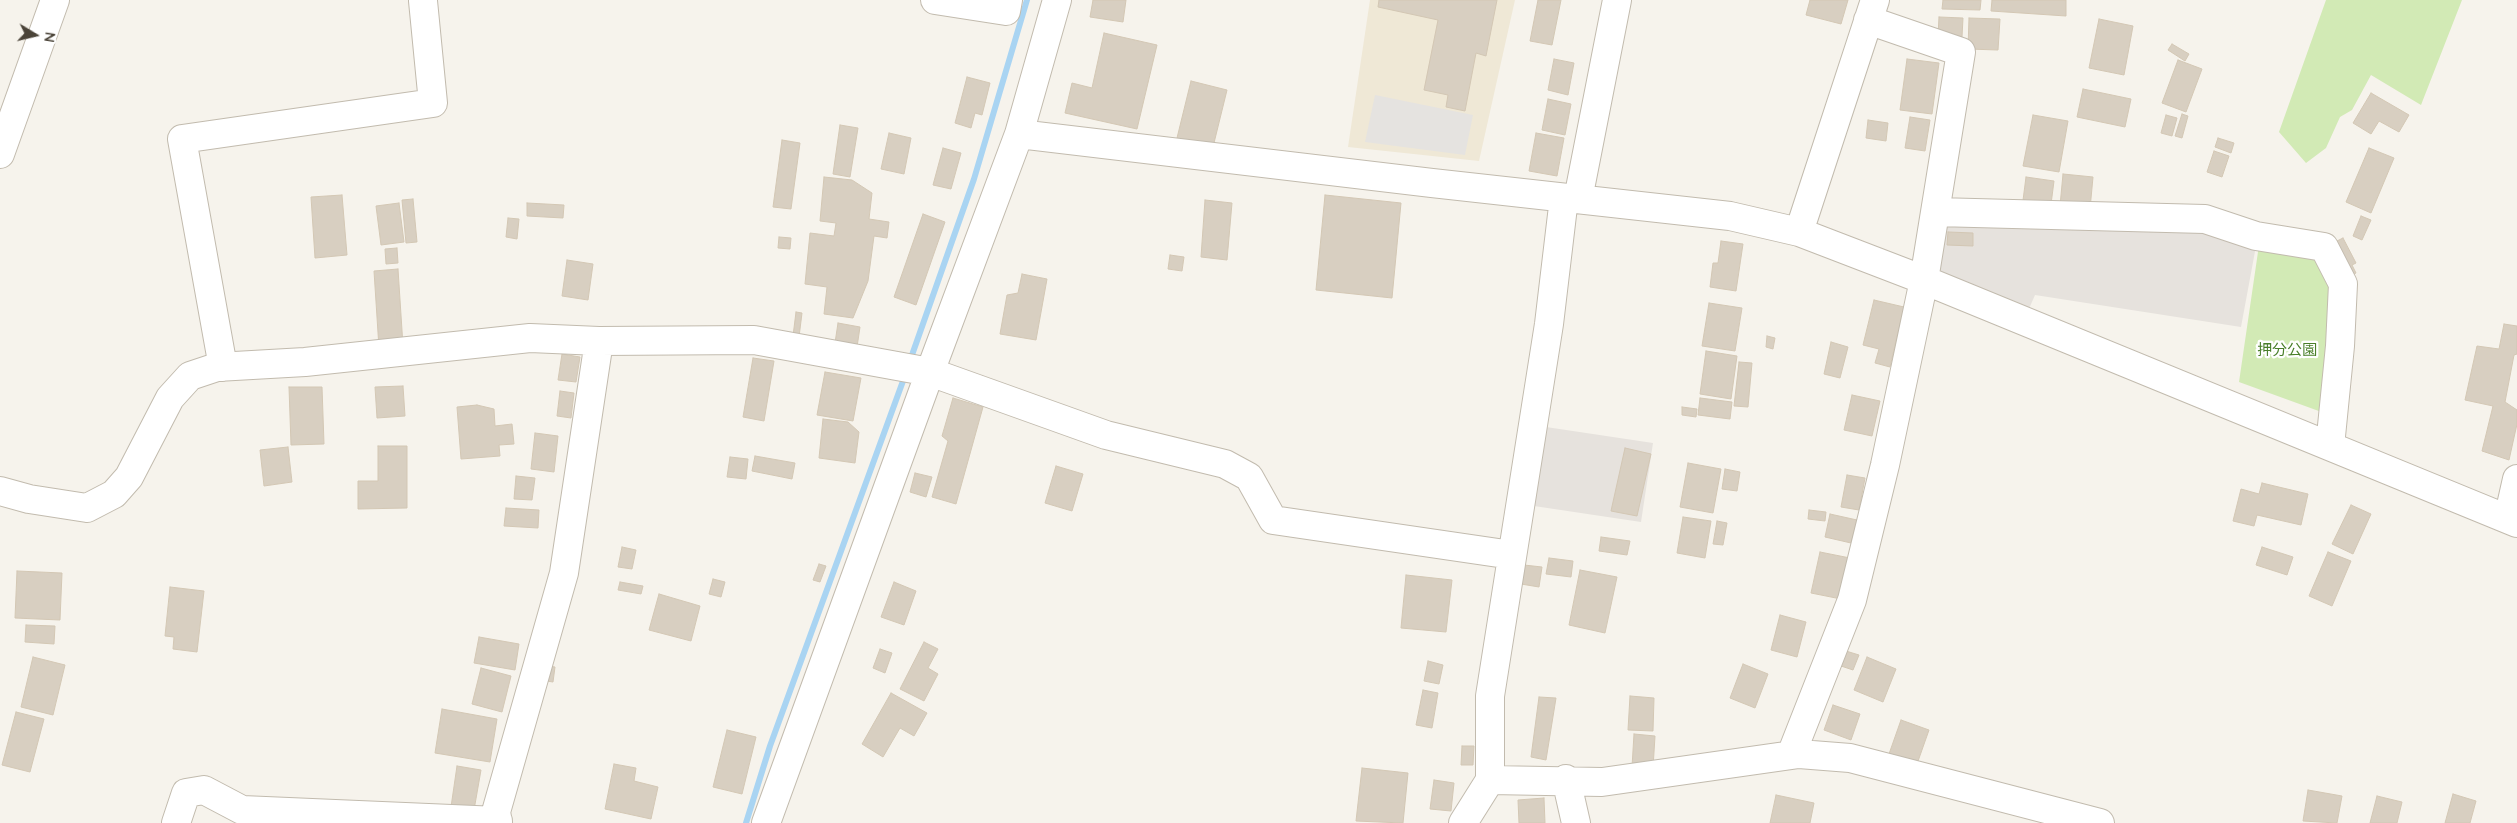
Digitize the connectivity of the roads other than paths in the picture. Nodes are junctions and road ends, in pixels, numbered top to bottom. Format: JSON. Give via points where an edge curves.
{"nodes":[{"id":1,"x":55,"y":0,"type":"edge"},
{"id":2,"x":422,"y":0,"type":"edge"},
{"id":3,"x":428,"y":0,"type":"edge"},
{"id":4,"x":935,"y":0,"type":"edge"},
{"id":5,"x":1008,"y":0,"type":"edge"},
{"id":6,"x":1057,"y":0,"type":"edge"},
{"id":7,"x":1618,"y":0,"type":"edge"},
{"id":8,"x":1871,"y":10,"type":"edge"},
{"id":9,"x":1019,"y":134,"type":"junction"},
{"id":10,"x":0,"y":154,"type":"edge"},
{"id":11,"x":1571,"y":198,"type":"junction"},
{"id":12,"x":1936,"y":212,"type":"junction"},
{"id":13,"x":1799,"y":232,"type":"junction"},
{"id":14,"x":1924,"y":280,"type":"junction"},
{"id":15,"x":599,"y":340,"type":"junction"},
{"id":16,"x":224,"y":367,"type":"junction"},
{"id":17,"x":930,"y":372,"type":"junction"},
{"id":18,"x":2330,"y":446,"type":"junction"},
{"id":19,"x":2517,"y":479,"type":"edge"},
{"id":20,"x":0,"y":491,"type":"edge"},
{"id":21,"x":2512,"y":521,"type":"edge"},
{"id":22,"x":1512,"y":555,"type":"junction"},
{"id":23,"x":1791,"y":756,"type":"junction"},
{"id":24,"x":1566,"y":779,"type":"junction"},
{"id":25,"x":1490,"y":780,"type":"junction"},
{"id":26,"x":498,"y":822,"type":"edge"},
{"id":27,"x":176,"y":823,"type":"edge"},
{"id":28,"x":766,"y":823,"type":"edge"},
{"id":29,"x":1463,"y":823,"type":"edge"},
{"id":30,"x":1576,"y":823,"type":"edge"},
{"id":31,"x":2100,"y":823,"type":"edge"}],
"edges":[{"from":1,"to":10,"type":"street"},
{"from":2,"to":3,"type":"street"},
{"from":2,"to":16,"type":"street","via":[[433,103],[182,139]]},
{"from":4,"to":5,"type":"street","via":[[1006,11]]},
{"from":6,"to":9,"type":"street"},
{"from":7,"to":11,"type":"street"},
{"from":8,"to":12,"type":"street","via":[[1961,52]]},
{"from":8,"to":13,"type":"street"},
{"from":9,"to":11,"type":"street"},
{"from":9,"to":17,"type":"street"},
{"from":11,"to":13,"type":"street","via":[[1730,216]]},
{"from":11,"to":22,"type":"street"},
{"from":12,"to":14,"type":"street"},
{"from":12,"to":18,"type":"street","via":[[2205,219],[2256,236],[2324,247],[2343,284]]},
{"from":13,"to":14,"type":"street"},
{"from":14,"to":18,"type":"street"},
{"from":14,"to":23,"type":"street","via":[[1852,600]]},
{"from":15,"to":16,"type":"street","via":[[530,338],[305,362]]},
{"from":15,"to":17,"type":"street","via":[[754,340]]},
{"from":15,"to":26,"type":"street","via":[[564,573],[496,812]]},
{"from":16,"to":20,"type":"street","via":[[190,376],[170,398],[129,477],[114,494],[87,508]]},
{"from":17,"to":22,"type":"street","via":[[1106,435],[1226,464],[1249,477],[1273,520]]},
{"from":17,"to":28,"type":"street"},
{"from":18,"to":21,"type":"street"},
{"from":19,"to":21,"type":"street"},
{"from":22,"to":25,"type":"street","via":[[1490,696]]},
{"from":23,"to":24,"type":"street","via":[[1602,782]]},
{"from":23,"to":31,"type":"street","via":[[1850,758]]},
{"from":24,"to":25,"type":"street"},
{"from":24,"to":30,"type":"street"},
{"from":25,"to":29,"type":"street"},
{"from":26,"to":27,"type":"street","via":[[242,810],[204,790],[186,793]]}]}
